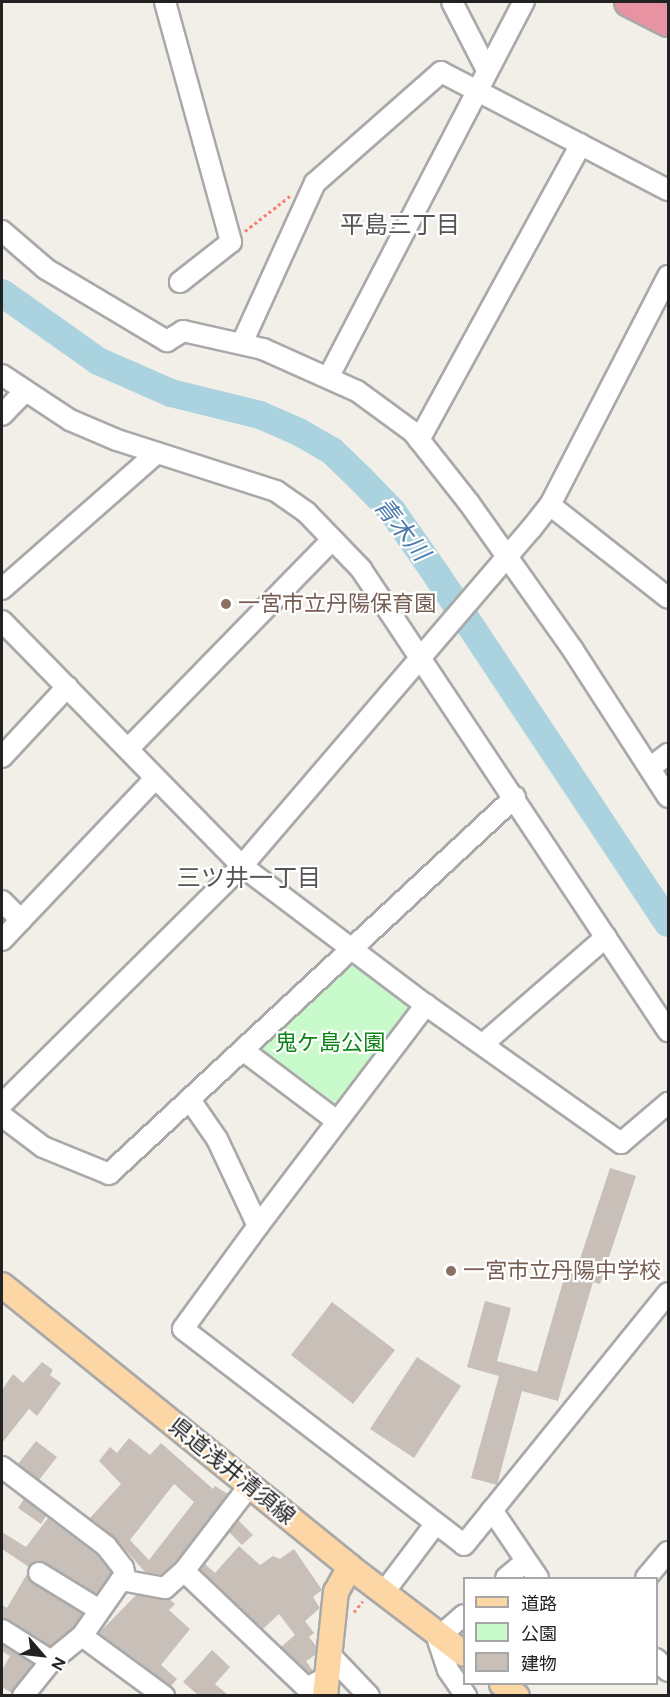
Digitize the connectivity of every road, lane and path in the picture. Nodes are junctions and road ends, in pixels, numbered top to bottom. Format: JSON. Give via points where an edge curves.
{"nodes":[{"id":1,"x":165,"y":2,"type":"edge"},
{"id":2,"x":452,"y":2,"type":"edge"},
{"id":3,"x":524,"y":2,"type":"edge"},
{"id":4,"x":629,"y":2,"type":"edge"},
{"id":5,"x":669,"y":22,"type":"edge"},
{"id":6,"x":487,"y":70,"type":"junction"},
{"id":7,"x":476,"y":90,"type":"junction"},
{"id":8,"x":581,"y":144,"type":"junction"},
{"id":9,"x":315,"y":183,"type":"junction"},
{"id":10,"x":669,"y":190,"type":"edge"},
{"id":11,"x":2,"y":231,"type":"edge"},
{"id":12,"x":231,"y":242,"type":"junction"},
{"id":13,"x":669,"y":276,"type":"edge"},
{"id":14,"x":180,"y":282,"type":"dead end"},
{"id":15,"x":242,"y":343,"type":"junction"},
{"id":16,"x":2,"y":375,"type":"edge"},
{"id":17,"x":329,"y":376,"type":"junction"},
{"id":18,"x":24,"y":392,"type":"junction"},
{"id":19,"x":2,"y":415,"type":"edge"},
{"id":20,"x":419,"y":440,"type":"junction"},
{"id":21,"x":157,"y":453,"type":"junction"},
{"id":22,"x":550,"y":505,"type":"junction"},
{"id":23,"x":333,"y":539,"type":"junction"},
{"id":24,"x":501,"y":564,"type":"junction"},
{"id":25,"x":2,"y":590,"type":"edge"},
{"id":26,"x":668,"y":595,"type":"edge"},
{"id":27,"x":2,"y":621,"type":"edge"},
{"id":28,"x":428,"y":650,"type":"junction"},
{"id":29,"x":67,"y":687,"type":"junction"},
{"id":30,"x":128,"y":749,"type":"junction"},
{"id":31,"x":669,"y":754,"type":"edge"},
{"id":32,"x":2,"y":757,"type":"edge"},
{"id":33,"x":650,"y":768,"type":"junction"},
{"id":34,"x":155,"y":779,"type":"junction"},
{"id":35,"x":515,"y":797,"type":"junction"},
{"id":36,"x":669,"y":797,"type":"edge"},
{"id":37,"x":242,"y":866,"type":"junction"},
{"id":38,"x":2,"y":901,"type":"edge"},
{"id":39,"x":21,"y":920,"type":"junction"},
{"id":40,"x":606,"y":937,"type":"junction"},
{"id":41,"x":2,"y":940,"type":"edge"},
{"id":42,"x":352,"y":949,"type":"junction"},
{"id":43,"x":426,"y":1005,"type":"junction"},
{"id":44,"x":669,"y":1031,"type":"edge"},
{"id":45,"x":483,"y":1044,"type":"junction"},
{"id":46,"x":244,"y":1050,"type":"junction"},
{"id":47,"x":190,"y":1100,"type":"junction"},
{"id":48,"x":669,"y":1103,"type":"edge"},
{"id":49,"x":2,"y":1104,"type":"edge"},
{"id":50,"x":2,"y":1116,"type":"edge"},
{"id":51,"x":337,"y":1121,"type":"junction"},
{"id":52,"x":258,"y":1226,"type":"junction"},
{"id":53,"x":2,"y":1285,"type":"edge"},
{"id":54,"x":669,"y":1293,"type":"edge"},
{"id":55,"x":2,"y":1467,"type":"edge"},
{"id":56,"x":250,"y":1485,"type":"junction"},
{"id":57,"x":492,"y":1510,"type":"junction"},
{"id":58,"x":434,"y":1526,"type":"junction"},
{"id":59,"x":669,"y":1552,"type":"edge"},
{"id":60,"x":525,"y":1562,"type":"junction"},
{"id":61,"x":350,"y":1567,"type":"junction"},
{"id":62,"x":184,"y":1571,"type":"junction"},
{"id":63,"x":39,"y":1573,"type":"dead end"},
{"id":64,"x":507,"y":1577,"type":"edge"},
{"id":65,"x":537,"y":1577,"type":"edge"},
{"id":66,"x":647,"y":1577,"type":"edge"},
{"id":67,"x":126,"y":1581,"type":"junction"},
{"id":68,"x":384,"y":1592,"type":"junction"},
{"id":69,"x":98,"y":1609,"type":"junction"},
{"id":70,"x":463,"y":1616,"type":"edge"},
{"id":71,"x":2,"y":1630,"type":"edge"},
{"id":72,"x":438,"y":1633,"type":"junction"},
{"id":73,"x":82,"y":1636,"type":"junction"},
{"id":74,"x":463,"y":1652,"type":"edge"},
{"id":75,"x":658,"y":1660,"type":"edge"},
{"id":76,"x":51,"y":1661,"type":"junction"},
{"id":77,"x":669,"y":1671,"type":"edge"},
{"id":78,"x":317,"y":1682,"type":"edge"},
{"id":79,"x":504,"y":1685,"type":"edge"},
{"id":80,"x":23,"y":1695,"type":"edge"},
{"id":81,"x":164,"y":1695,"type":"edge"},
{"id":82,"x":369,"y":1695,"type":"edge"},
{"id":83,"x":466,"y":1695,"type":"edge"},
{"id":84,"x":517,"y":1695,"type":"edge"}],
"edges":[{"from":1,"to":12,"type":"street"},
{"from":2,"to":6,"type":"street"},
{"from":3,"to":6,"type":"street"},
{"from":4,"to":5,"type":"highway"},
{"from":6,"to":7,"type":"street"},
{"from":7,"to":8,"type":"street"},
{"from":7,"to":9,"type":"street","via":[[441,72]]},
{"from":7,"to":17,"type":"street"},
{"from":8,"to":10,"type":"street"},
{"from":8,"to":20,"type":"street"},
{"from":9,"to":12,"type":"path","via":[[299,189]]},
{"from":9,"to":15,"type":"street"},
{"from":11,"to":15,"type":"street","via":[[46,269],[167,341],[183,331]]},
{"from":12,"to":14,"type":"street"},
{"from":13,"to":22,"type":"street"},
{"from":15,"to":17,"type":"street"},
{"from":16,"to":18,"type":"street"},
{"from":17,"to":20,"type":"street","via":[[357,391]]},
{"from":18,"to":19,"type":"street"},
{"from":18,"to":21,"type":"street","via":[[70,420]]},
{"from":20,"to":24,"type":"street","via":[[469,503]]},
{"from":21,"to":23,"type":"street","via":[[276,490]]},
{"from":21,"to":25,"type":"street"},
{"from":22,"to":24,"type":"street"},
{"from":22,"to":26,"type":"street"},
{"from":23,"to":28,"type":"street"},
{"from":23,"to":30,"type":"street"},
{"from":24,"to":28,"type":"street"},
{"from":24,"to":33,"type":"street","via":[[573,650]]},
{"from":27,"to":29,"type":"street"},
{"from":28,"to":35,"type":"street"},
{"from":28,"to":37,"type":"street"},
{"from":29,"to":30,"type":"street"},
{"from":29,"to":32,"type":"street"},
{"from":30,"to":34,"type":"street"},
{"from":31,"to":33,"type":"street"},
{"from":33,"to":36,"type":"street"},
{"from":34,"to":37,"type":"street"},
{"from":34,"to":39,"type":"street"},
{"from":35,"to":40,"type":"street"},
{"from":35,"to":42,"type":"street"},
{"from":37,"to":42,"type":"street"},
{"from":37,"to":49,"type":"street"},
{"from":38,"to":39,"type":"street"},
{"from":39,"to":41,"type":"street"},
{"from":40,"to":44,"type":"street"},
{"from":40,"to":45,"type":"street"},
{"from":42,"to":43,"type":"street"},
{"from":42,"to":46,"type":"street"},
{"from":43,"to":45,"type":"street"},
{"from":43,"to":51,"type":"street"},
{"from":45,"to":48,"type":"street","via":[[621,1143]]},
{"from":46,"to":47,"type":"street"},
{"from":46,"to":51,"type":"street"},
{"from":47,"to":50,"type":"street","via":[[109,1174],[43,1147]]},
{"from":47,"to":52,"type":"street","via":[[217,1139]]},
{"from":51,"to":52,"type":"street"},
{"from":52,"to":58,"type":"street","via":[[183,1329]]},
{"from":53,"to":56,"type":"main road","name":"県道浅井清須線"},
{"from":54,"to":57,"type":"street"},
{"from":55,"to":67,"type":"street","via":[[106,1546],[123,1568]]},
{"from":56,"to":61,"type":"main road","name":"県道浅井清須線"},
{"from":56,"to":62,"type":"street"},
{"from":57,"to":58,"type":"street","via":[[464,1545]]},
{"from":57,"to":60,"type":"street"},
{"from":58,"to":68,"type":"street"},
{"from":59,"to":66,"type":"street"},
{"from":60,"to":64,"type":"street"},
{"from":60,"to":65,"type":"street"},
{"from":61,"to":68,"type":"main road","name":"県道浅井清須線"},
{"from":61,"to":78,"type":"main road","via":[[336,1592]]},
{"from":62,"to":67,"type":"street","via":[[165,1588]]},
{"from":62,"to":78,"type":"street"},
{"from":63,"to":69,"type":"street"},
{"from":67,"to":69,"type":"street","via":[[115,1584]]},
{"from":68,"to":72,"type":"main road","name":"県道浅井清須線"},
{"from":69,"to":73,"type":"street"},
{"from":70,"to":72,"type":"street"},
{"from":71,"to":76,"type":"street"},
{"from":72,"to":74,"type":"main road","name":"県道浅井清須線"},
{"from":72,"to":83,"type":"street","via":[[448,1670]]},
{"from":73,"to":76,"type":"street"},
{"from":73,"to":81,"type":"street"},
{"from":75,"to":77,"type":"street"},
{"from":76,"to":80,"type":"street"},
{"from":78,"to":82,"type":"street"},
{"from":79,"to":84,"type":"main road"}]}
